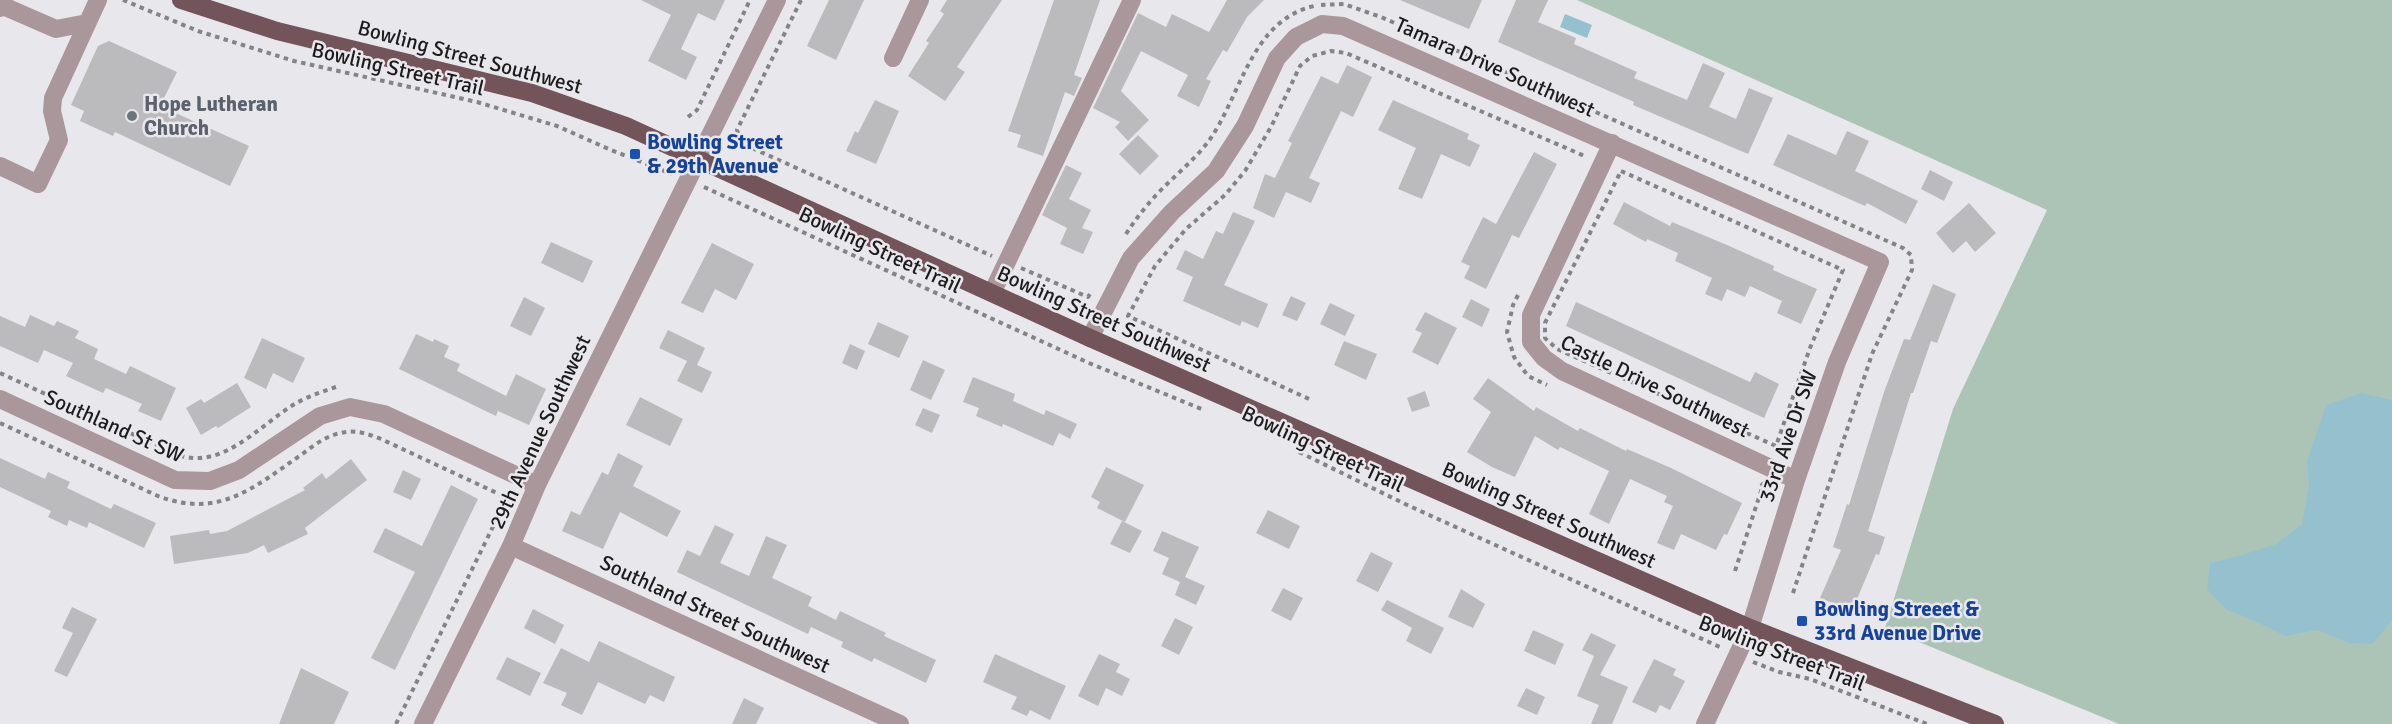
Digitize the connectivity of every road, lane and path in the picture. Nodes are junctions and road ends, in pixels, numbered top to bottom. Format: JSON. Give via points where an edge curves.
{"nodes":[{"id":1,"x":98,"y":0,"type":"edge"},
{"id":2,"x":123,"y":0,"type":"edge"},
{"id":3,"x":181,"y":0,"type":"edge"},
{"id":4,"x":750,"y":0,"type":"edge"},
{"id":5,"x":777,"y":0,"type":"edge"},
{"id":6,"x":801,"y":0,"type":"edge"},
{"id":7,"x":920,"y":0,"type":"edge"},
{"id":8,"x":1132,"y":0,"type":"edge"},
{"id":9,"x":0,"y":8,"type":"edge"},
{"id":10,"x":87,"y":23,"type":"junction"},
{"id":11,"x":893,"y":58,"type":"dead end"},
{"id":12,"x":688,"y":117,"type":"dead end"},
{"id":13,"x":1612,"y":143,"type":"junction"},
{"id":14,"x":698,"y":158,"type":"junction"},
{"id":15,"x":0,"y":166,"type":"edge"},
{"id":16,"x":1582,"y":167,"type":"dead end"},
{"id":17,"x":666,"y":172,"type":"dead end"},
{"id":18,"x":711,"y":190,"type":"dead end"},
{"id":19,"x":1007,"y":262,"type":"junction"},
{"id":20,"x":1880,"y":262,"type":"joint"},
{"id":21,"x":992,"y":293,"type":"junction"},
{"id":22,"x":1518,"y":294,"type":"dead end"},
{"id":23,"x":1089,"y":297,"type":"dead end"},
{"id":24,"x":1090,"y":338,"type":"junction"},
{"id":25,"x":0,"y":373,"type":"edge"},
{"id":26,"x":336,"y":387,"type":"dead end"},
{"id":27,"x":1552,"y":387,"type":"dead end"},
{"id":28,"x":0,"y":399,"type":"edge"},
{"id":29,"x":1309,"y":399,"type":"dead end"},
{"id":30,"x":1209,"y":412,"type":"dead end"},
{"id":31,"x":1776,"y":446,"type":"joint"},
{"id":32,"x":1292,"y":449,"type":"dead end"},
{"id":33,"x":520,"y":477,"type":"junction"},
{"id":34,"x":1756,"y":478,"type":"dead end"},
{"id":35,"x":1796,"y":480,"type":"junction"},
{"id":36,"x":537,"y":485,"type":"junction"},
{"id":37,"x":511,"y":546,"type":"junction"},
{"id":38,"x":1735,"y":571,"type":"dead end"},
{"id":39,"x":1750,"y":628,"type":"junction"},
{"id":40,"x":1737,"y":655,"type":"junction"},
{"id":41,"x":396,"y":724,"type":"edge"},
{"id":42,"x":423,"y":724,"type":"edge"},
{"id":43,"x":900,"y":724,"type":"edge"},
{"id":44,"x":1705,"y":724,"type":"edge"},
{"id":45,"x":1926,"y":724,"type":"edge"},
{"id":46,"x":1995,"y":724,"type":"edge"}],
"edges":[{"from":1,"to":10,"type":"street"},
{"from":2,"to":17,"type":"path","name":"Bowling Street Trail","via":[[198,31],[294,61],[477,102],[557,126]]},
{"from":3,"to":14,"type":"main road","name":"Bowling Street Southwest","via":[[277,32],[532,93],[626,126]]},
{"from":4,"to":12,"type":"path","via":[[698,110]]},
{"from":5,"to":14,"type":"street","name":"29th Avenue Southwest"},
{"from":6,"to":19,"type":"path","via":[[736,130],[741,143]]},
{"from":7,"to":11,"type":"street"},
{"from":8,"to":19,"type":"street"},
{"from":9,"to":10,"type":"street","via":[[1,5],[56,29]]},
{"from":10,"to":15,"type":"street","via":[[53,98],[59,140],[38,184]]},
{"from":13,"to":20,"type":"street","name":"Tamara Drive Southwest"},
{"from":13,"to":24,"type":"street","name":"Tamara Drive Southwest","via":[[1343,26],[1322,24],[1296,37],[1277,58],[1245,126],[1216,171],[1131,258]]},
{"from":13,"to":35,"type":"street","name":"Castle Drive Southwest","via":[[1531,315],[1531,342],[1562,371]]},
{"from":14,"to":21,"type":"main road","name":"Bowling Street Southwest"},
{"from":14,"to":36,"type":"street","name":"29th Avenue Southwest"},
{"from":16,"to":29,"type":"path","via":[[1587,157],[1346,53],[1331,51],[1312,56],[1300,66],[1245,171],[1155,266],[1128,316]]},
{"from":18,"to":30,"type":"path","name":"Bowling Street Trail","via":[[1089,363]]},
{"from":19,"to":21,"type":"street"},
{"from":19,"to":23,"type":"path"},
{"from":20,"to":35,"type":"street","name":"33rd Ave Dr SW","via":[[1837,362]]},
{"from":21,"to":24,"type":"main road","name":"Bowling Street Southwest"},
{"from":22,"to":27,"type":"path","via":[[1507,332],[1514,357],[1528,376]]},
{"from":24,"to":39,"type":"main road","name":"Bowling Street Southwest"},
{"from":25,"to":26,"type":"path","via":[[194,459],[221,454],[302,400]]},
{"from":28,"to":33,"type":"street","name":"Southland St SW","via":[[175,480],[210,481],[239,470],[320,416],[350,407],[384,414]]},
{"from":31,"to":31,"type":"path","via":[[1557,349],[1545,338],[1545,323],[1621,171],[1842,270]]},
{"from":32,"to":40,"type":"path","name":"Bowling Street Trail"},
{"from":33,"to":36,"type":"street","name":"Southland St SW"},
{"from":33,"to":41,"type":"path"},
{"from":34,"to":38,"type":"path","via":[[1763,485]]},
{"from":35,"to":39,"type":"street","name":"33rd Ave Dr SW"},
{"from":36,"to":37,"type":"street","name":"29th Avenue Southwest"},
{"from":37,"to":42,"type":"street","name":"29th Avenue Southwest"},
{"from":37,"to":43,"type":"street","name":"Southland Street Southwest"},
{"from":39,"to":40,"type":"street","name":"33rd Ave Dr SW"},
{"from":39,"to":46,"type":"main road","name":"Bowling Street Southwest"},
{"from":40,"to":44,"type":"street","name":"33rd Ave Dr SW"},
{"from":40,"to":45,"type":"path","name":"Bowling Street Trail"}]}
